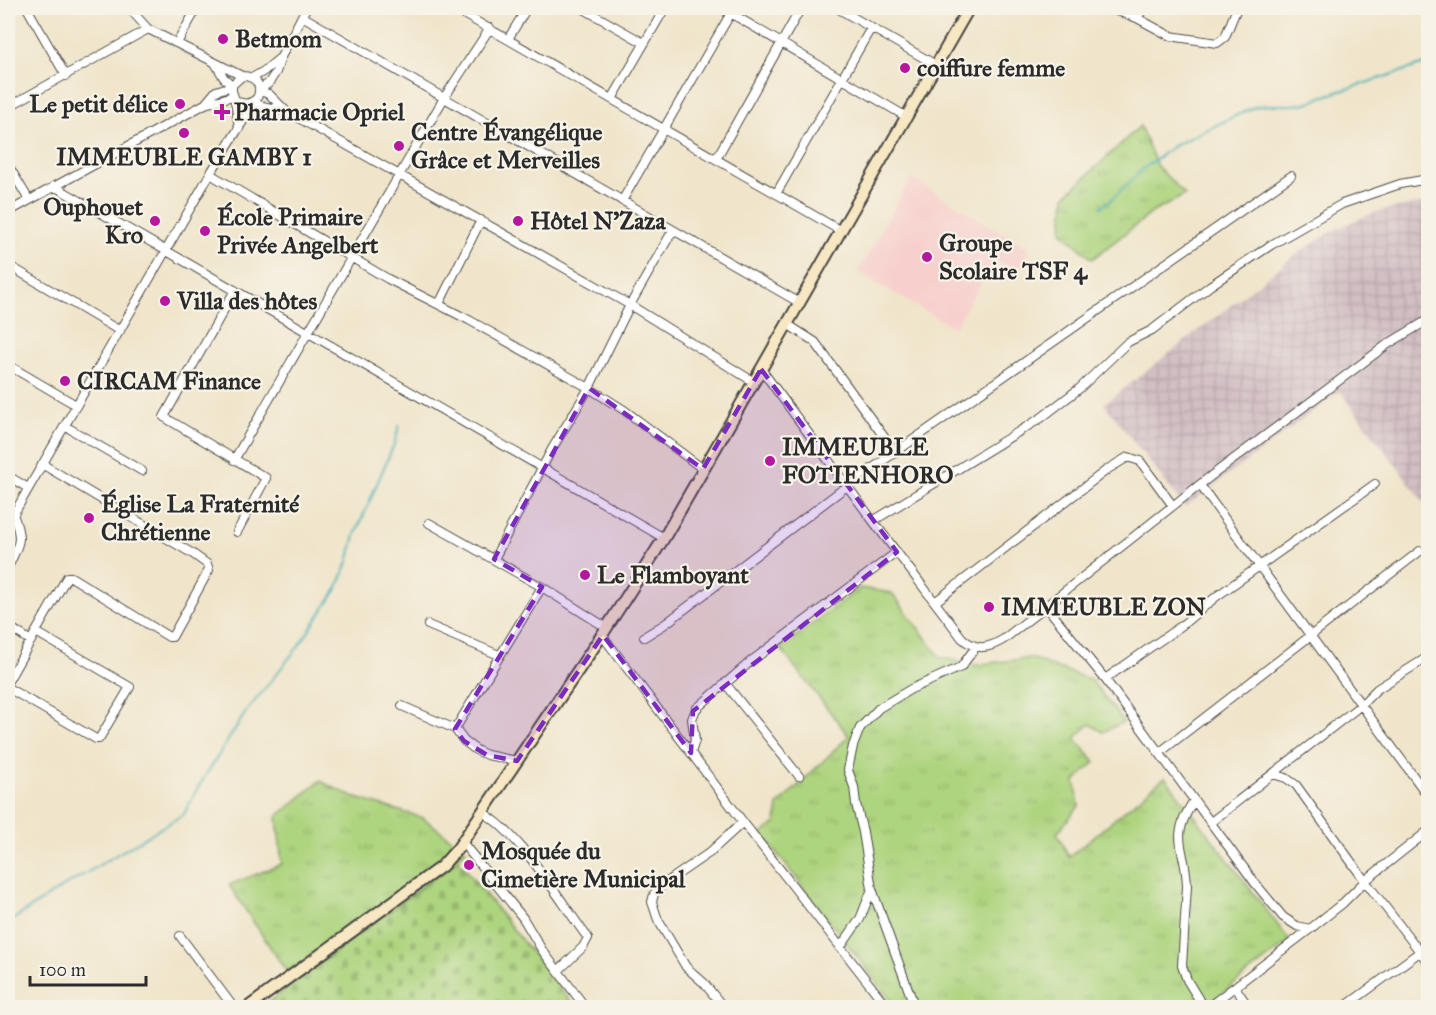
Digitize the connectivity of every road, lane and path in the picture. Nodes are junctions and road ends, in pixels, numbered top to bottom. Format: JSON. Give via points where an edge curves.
{"nodes":[{"id":1,"x":27,"y":8,"type":"edge"},
{"id":2,"x":129,"y":8,"type":"edge"},
{"id":3,"x":197,"y":8,"type":"edge"},
{"id":4,"x":306,"y":8,"type":"edge"},
{"id":5,"x":453,"y":8,"type":"edge"},
{"id":6,"x":527,"y":8,"type":"edge"},
{"id":7,"x":582,"y":8,"type":"edge"},
{"id":8,"x":665,"y":8,"type":"edge"},
{"id":9,"x":722,"y":8,"type":"edge"},
{"id":10,"x":801,"y":8,"type":"edge"},
{"id":11,"x":837,"y":8,"type":"edge"},
{"id":12,"x":969,"y":8,"type":"edge"},
{"id":13,"x":1108,"y":8,"type":"edge"},
{"id":14,"x":1144,"y":8,"type":"edge"},
{"id":15,"x":1237,"y":8,"type":"edge"},
{"id":16,"x":850,"y":11,"type":"edge"},
{"id":17,"x":731,"y":13,"type":"junction"},
{"id":18,"x":302,"y":16,"type":"junction"},
{"id":19,"x":1137,"y":18,"type":"junction"},
{"id":20,"x":489,"y":28,"type":"junction"},
{"id":21,"x":872,"y":28,"type":"junction"},
{"id":22,"x":148,"y":29,"type":"junction"},
{"id":23,"x":508,"y":39,"type":"junction"},
{"id":24,"x":781,"y":42,"type":"junction"},
{"id":25,"x":177,"y":43,"type":"junction"},
{"id":26,"x":644,"y":43,"type":"junction"},
{"id":27,"x":281,"y":57,"type":"junction"},
{"id":28,"x":215,"y":63,"type":"junction"},
{"id":29,"x":936,"y":65,"type":"junction"},
{"id":30,"x":66,"y":76,"type":"junction"},
{"id":31,"x":242,"y":76,"type":"junction"},
{"id":32,"x":252,"y":78,"type":"junction"},
{"id":33,"x":843,"y":78,"type":"junction"},
{"id":34,"x":232,"y":86,"type":"junction"},
{"id":35,"x":259,"y":90,"type":"junction"},
{"id":36,"x":234,"y":98,"type":"junction"},
{"id":37,"x":444,"y":98,"type":"junction"},
{"id":38,"x":612,"y":99,"type":"junction"},
{"id":39,"x":252,"y":102,"type":"junction"},
{"id":40,"x":205,"y":104,"type":"junction"},
{"id":41,"x":8,"y":107,"type":"edge"},
{"id":42,"x":286,"y":111,"type":"junction"},
{"id":43,"x":905,"y":116,"type":"junction"},
{"id":44,"x":239,"y":129,"type":"junction"},
{"id":45,"x":664,"y":129,"type":"junction"},
{"id":46,"x":716,"y":159,"type":"junction"},
{"id":47,"x":8,"y":165,"type":"edge"},
{"id":48,"x":210,"y":174,"type":"junction"},
{"id":49,"x":400,"y":174,"type":"junction"},
{"id":50,"x":1291,"y":176,"type":"dead end"},
{"id":51,"x":1428,"y":178,"type":"edge"},
{"id":52,"x":54,"y":186,"type":"junction"},
{"id":53,"x":776,"y":194,"type":"junction"},
{"id":54,"x":29,"y":200,"type":"junction"},
{"id":55,"x":622,"y":201,"type":"junction"},
{"id":56,"x":8,"y":212,"type":"edge"},
{"id":57,"x":481,"y":220,"type":"junction"},
{"id":58,"x":673,"y":230,"type":"junction"},
{"id":59,"x":841,"y":231,"type":"junction"},
{"id":60,"x":166,"y":250,"type":"junction"},
{"id":61,"x":352,"y":256,"type":"junction"},
{"id":62,"x":8,"y":266,"type":"edge"},
{"id":63,"x":236,"y":290,"type":"junction"},
{"id":64,"x":800,"y":303,"type":"junction"},
{"id":65,"x":439,"y":304,"type":"junction"},
{"id":66,"x":630,"y":305,"type":"junction"},
{"id":67,"x":1428,"y":322,"type":"edge"},
{"id":68,"x":788,"y":324,"type":"junction"},
{"id":69,"x":120,"y":331,"type":"junction"},
{"id":70,"x":308,"y":332,"type":"junction"},
{"id":71,"x":8,"y":365,"type":"edge"},
{"id":72,"x":761,"y":369,"type":"junction"},
{"id":73,"x":754,"y":382,"type":"junction"},
{"id":74,"x":589,"y":388,"type":"junction"},
{"id":75,"x":76,"y":405,"type":"junction"},
{"id":76,"x":65,"y":426,"type":"junction"},
{"id":77,"x":895,"y":452,"type":"junction"},
{"id":78,"x":234,"y":460,"type":"junction"},
{"id":79,"x":42,"y":464,"type":"junction"},
{"id":80,"x":543,"y":468,"type":"junction"},
{"id":81,"x":704,"y":469,"type":"junction"},
{"id":82,"x":142,"y":471,"type":"dead end"},
{"id":83,"x":8,"y":476,"type":"edge"},
{"id":84,"x":1375,"y":484,"type":"dead end"},
{"id":85,"x":1200,"y":485,"type":"junction"},
{"id":86,"x":847,"y":486,"type":"junction"},
{"id":87,"x":28,"y":488,"type":"junction"},
{"id":88,"x":1173,"y":506,"type":"junction"},
{"id":89,"x":13,"y":514,"type":"junction"},
{"id":90,"x":873,"y":521,"type":"junction"},
{"id":91,"x":429,"y":523,"type":"dead end"},
{"id":92,"x":8,"y":524,"type":"edge"},
{"id":93,"x":237,"y":532,"type":"dead end"},
{"id":94,"x":664,"y":538,"type":"junction"},
{"id":95,"x":1420,"y":551,"type":"dead end"},
{"id":96,"x":897,"y":552,"type":"junction"},
{"id":97,"x":494,"y":560,"type":"junction"},
{"id":98,"x":1261,"y":566,"type":"junction"},
{"id":99,"x":8,"y":567,"type":"edge"},
{"id":100,"x":542,"y":587,"type":"junction"},
{"id":101,"x":935,"y":602,"type":"junction"},
{"id":102,"x":1046,"y":606,"type":"junction"},
{"id":103,"x":428,"y":625,"type":"dead end"},
{"id":104,"x":8,"y":626,"type":"edge"},
{"id":105,"x":605,"y":631,"type":"junction"},
{"id":106,"x":36,"y":632,"type":"junction"},
{"id":107,"x":1310,"y":636,"type":"junction"},
{"id":108,"x":644,"y":637,"type":"dead end"},
{"id":109,"x":31,"y":641,"type":"junction"},
{"id":110,"x":975,"y":648,"type":"junction"},
{"id":111,"x":499,"y":655,"type":"junction"},
{"id":112,"x":1428,"y":657,"type":"edge"},
{"id":113,"x":1105,"y":679,"type":"junction"},
{"id":114,"x":8,"y":681,"type":"edge"},
{"id":115,"x":726,"y":683,"type":"junction"},
{"id":116,"x":8,"y":688,"type":"edge"},
{"id":117,"x":1361,"y":705,"type":"junction"},
{"id":118,"x":402,"y":706,"type":"dead end"},
{"id":119,"x":455,"y":729,"type":"junction"},
{"id":120,"x":691,"y":753,"type":"junction"},
{"id":121,"x":1159,"y":753,"type":"junction"},
{"id":122,"x":517,"y":761,"type":"junction"},
{"id":123,"x":1273,"y":774,"type":"junction"},
{"id":124,"x":799,"y":776,"type":"dead end"},
{"id":125,"x":1428,"y":796,"type":"edge"},
{"id":126,"x":1194,"y":800,"type":"junction"},
{"id":127,"x":482,"y":812,"type":"junction"},
{"id":128,"x":743,"y":822,"type":"junction"},
{"id":129,"x":1211,"y":822,"type":"junction"},
{"id":130,"x":1428,"y":831,"type":"edge"},
{"id":131,"x":462,"y":842,"type":"junction"},
{"id":132,"x":1365,"y":881,"type":"junction"},
{"id":133,"x":872,"y":889,"type":"junction"},
{"id":134,"x":1310,"y":929,"type":"junction"},
{"id":135,"x":180,"y":936,"type":"dead end"},
{"id":136,"x":840,"y":948,"type":"junction"},
{"id":137,"x":1421,"y":951,"type":"junction"},
{"id":138,"x":1428,"y":962,"type":"edge"},
{"id":139,"x":558,"y":971,"type":"junction"},
{"id":140,"x":1235,"y":987,"type":"junction"},
{"id":141,"x":1349,"y":1006,"type":"edge"},
{"id":142,"x":234,"y":1008,"type":"edge"},
{"id":143,"x":247,"y":1008,"type":"edge"},
{"id":144,"x":586,"y":1008,"type":"edge"},
{"id":145,"x":723,"y":1008,"type":"edge"},
{"id":146,"x":888,"y":1008,"type":"edge"},
{"id":147,"x":915,"y":1008,"type":"edge"},
{"id":148,"x":1205,"y":1008,"type":"edge"},
{"id":149,"x":1249,"y":1008,"type":"edge"}],
"edges":[{"from":1,"to":30,"type":"street"},
{"from":2,"to":22,"type":"street"},
{"from":3,"to":25,"type":"street"},
{"from":4,"to":18,"type":"street"},
{"from":5,"to":20,"type":"street"},
{"from":6,"to":23,"type":"street"},
{"from":7,"to":26,"type":"street"},
{"from":8,"to":26,"type":"street"},
{"from":9,"to":17,"type":"street"},
{"from":10,"to":24,"type":"street"},
{"from":11,"to":16,"type":"street"},
{"from":12,"to":29,"type":"street"},
{"from":13,"to":19,"type":"street"},
{"from":14,"to":19,"type":"street"},
{"from":15,"to":19,"type":"street","via":[[1226,37],[1217,43],[1170,36]]},
{"from":16,"to":21,"type":"street"},
{"from":17,"to":24,"type":"street"},
{"from":17,"to":45,"type":"street"},
{"from":18,"to":27,"type":"street"},
{"from":18,"to":37,"type":"street"},
{"from":20,"to":23,"type":"street"},
{"from":20,"to":37,"type":"street"},
{"from":21,"to":29,"type":"street"},
{"from":21,"to":33,"type":"street"},
{"from":22,"to":25,"type":"street"},
{"from":22,"to":30,"type":"street"},
{"from":23,"to":38,"type":"street"},
{"from":24,"to":33,"type":"street"},
{"from":24,"to":46,"type":"street"},
{"from":25,"to":28,"type":"street"},
{"from":26,"to":38,"type":"street"},
{"from":27,"to":32,"type":"street"},
{"from":27,"to":35,"type":"street","via":[[268,84]]},
{"from":28,"to":31,"type":"street"},
{"from":28,"to":34,"type":"street"},
{"from":29,"to":43,"type":"street"},
{"from":30,"to":41,"type":"street"},
{"from":31,"to":32,"type":"street"},
{"from":31,"to":34,"type":"street"},
{"from":32,"to":35,"type":"street"},
{"from":33,"to":43,"type":"street"},
{"from":33,"to":53,"type":"street"},
{"from":34,"to":36,"type":"street"},
{"from":34,"to":40,"type":"street","via":[[216,91]]},
{"from":35,"to":39,"type":"street"},
{"from":35,"to":42,"type":"street"},
{"from":36,"to":39,"type":"street","via":[[244,104]]},
{"from":36,"to":40,"type":"street"},
{"from":36,"to":44,"type":"street"},
{"from":37,"to":49,"type":"street"},
{"from":37,"to":55,"type":"street"},
{"from":38,"to":45,"type":"street"},
{"from":39,"to":42,"type":"street"},
{"from":39,"to":44,"type":"street"},
{"from":40,"to":52,"type":"street"},
{"from":42,"to":49,"type":"street"},
{"from":43,"to":59,"type":"street"},
{"from":44,"to":48,"type":"street"},
{"from":45,"to":46,"type":"street"},
{"from":45,"to":55,"type":"street"},
{"from":46,"to":53,"type":"street"},
{"from":47,"to":54,"type":"street"},
{"from":48,"to":60,"type":"street"},
{"from":48,"to":61,"type":"street"},
{"from":49,"to":57,"type":"street"},
{"from":49,"to":61,"type":"street"},
{"from":50,"to":77,"type":"street"},
{"from":51,"to":90,"type":"street","via":[[1342,204],[1271,244],[1152,330],[1128,342],[1080,388],[1041,418]]},
{"from":52,"to":54,"type":"street"},
{"from":52,"to":60,"type":"street"},
{"from":53,"to":59,"type":"street"},
{"from":54,"to":56,"type":"street"},
{"from":55,"to":58,"type":"street"},
{"from":57,"to":65,"type":"street"},
{"from":57,"to":66,"type":"street"},
{"from":58,"to":64,"type":"street"},
{"from":58,"to":66,"type":"street"},
{"from":59,"to":64,"type":"street"},
{"from":60,"to":63,"type":"street"},
{"from":60,"to":69,"type":"street"},
{"from":61,"to":65,"type":"street"},
{"from":61,"to":70,"type":"street"},
{"from":62,"to":69,"type":"street"},
{"from":63,"to":70,"type":"street"},
{"from":63,"to":78,"type":"street","via":[[164,417]]},
{"from":64,"to":68,"type":"street"},
{"from":65,"to":74,"type":"street"},
{"from":66,"to":73,"type":"street"},
{"from":66,"to":74,"type":"street"},
{"from":67,"to":85,"type":"street","via":[[1399,336]]},
{"from":68,"to":72,"type":"street"},
{"from":68,"to":77,"type":"street","via":[[815,342]]},
{"from":69,"to":75,"type":"street"},
{"from":70,"to":78,"type":"street"},
{"from":70,"to":80,"type":"street"},
{"from":71,"to":75,"type":"street"},
{"from":72,"to":73,"type":"street"},
{"from":72,"to":86,"type":"street"},
{"from":73,"to":81,"type":"street"},
{"from":74,"to":80,"type":"street"},
{"from":74,"to":81,"type":"street"},
{"from":75,"to":76,"type":"street"},
{"from":76,"to":79,"type":"street"},
{"from":76,"to":82,"type":"street"},
{"from":77,"to":86,"type":"street"},
{"from":78,"to":93,"type":"street","via":[[266,481]]},
{"from":79,"to":87,"type":"street"},
{"from":79,"to":106,"type":"street","via":[[193,554],[209,570],[172,637],[69,577]]},
{"from":80,"to":94,"type":"street"},
{"from":80,"to":97,"type":"street"},
{"from":81,"to":94,"type":"street"},
{"from":83,"to":87,"type":"street"},
{"from":84,"to":98,"type":"street"},
{"from":85,"to":88,"type":"street"},
{"from":85,"to":98,"type":"street"},
{"from":86,"to":90,"type":"street"},
{"from":86,"to":108,"type":"street"},
{"from":87,"to":89,"type":"street"},
{"from":88,"to":101,"type":"street","via":[[1140,460],[1128,457]]},
{"from":88,"to":102,"type":"street"},
{"from":89,"to":92,"type":"street"},
{"from":89,"to":99,"type":"street","via":[[20,543]]},
{"from":90,"to":96,"type":"street"},
{"from":91,"to":97,"type":"street"},
{"from":94,"to":105,"type":"street"},
{"from":95,"to":107,"type":"street"},
{"from":96,"to":101,"type":"street"},
{"from":96,"to":115,"type":"street"},
{"from":97,"to":100,"type":"street"},
{"from":98,"to":107,"type":"street"},
{"from":98,"to":113,"type":"street"},
{"from":100,"to":105,"type":"street"},
{"from":100,"to":111,"type":"street"},
{"from":101,"to":110,"type":"street","via":[[962,638]]},
{"from":102,"to":110,"type":"street","via":[[994,645]]},
{"from":102,"to":113,"type":"street"},
{"from":103,"to":111,"type":"street"},
{"from":104,"to":109,"type":"street"},
{"from":105,"to":120,"type":"street"},
{"from":105,"to":122,"type":"street"},
{"from":106,"to":109,"type":"street"},
{"from":106,"to":116,"type":"street","via":[[130,687],[99,739]]},
{"from":107,"to":117,"type":"street"},
{"from":107,"to":121,"type":"street"},
{"from":109,"to":114,"type":"street"},
{"from":110,"to":133,"type":"street","via":[[961,667],[879,708],[860,728],[848,770]]},
{"from":111,"to":119,"type":"street"},
{"from":112,"to":117,"type":"street","via":[[1377,689]]},
{"from":113,"to":121,"type":"street"},
{"from":115,"to":120,"type":"street","via":[[693,712],[695,740]]},
{"from":115,"to":124,"type":"street"},
{"from":117,"to":123,"type":"street"},
{"from":117,"to":125,"type":"street"},
{"from":118,"to":119,"type":"street"},
{"from":119,"to":122,"type":"street","via":[[476,750]]},
{"from":120,"to":128,"type":"street"},
{"from":121,"to":126,"type":"street"},
{"from":122,"to":127,"type":"street"},
{"from":123,"to":129,"type":"street"},
{"from":123,"to":132,"type":"street","via":[[1296,785]]},
{"from":126,"to":129,"type":"street"},
{"from":126,"to":148,"type":"street","via":[[1180,829],[1187,873],[1182,966]]},
{"from":127,"to":131,"type":"street"},
{"from":127,"to":139,"type":"street","via":[[495,820],[536,867],[588,938]]},
{"from":128,"to":136,"type":"street"},
{"from":128,"to":145,"type":"street","via":[[709,853],[661,886],[651,902],[686,967]]},
{"from":129,"to":134,"type":"street","via":[[1284,917]]},
{"from":130,"to":132,"type":"street"},
{"from":131,"to":139,"type":"street","via":[[523,918]]},
{"from":131,"to":143,"type":"street","via":[[442,866]]},
{"from":132,"to":134,"type":"street"},
{"from":132,"to":137,"type":"street"},
{"from":133,"to":136,"type":"street","via":[[860,919]]},
{"from":133,"to":147,"type":"street"},
{"from":134,"to":140,"type":"street"},
{"from":135,"to":142,"type":"street"},
{"from":136,"to":146,"type":"street"},
{"from":137,"to":138,"type":"street"},
{"from":137,"to":141,"type":"street"},
{"from":139,"to":144,"type":"street"},
{"from":140,"to":148,"type":"street"},
{"from":140,"to":149,"type":"street"}]}
